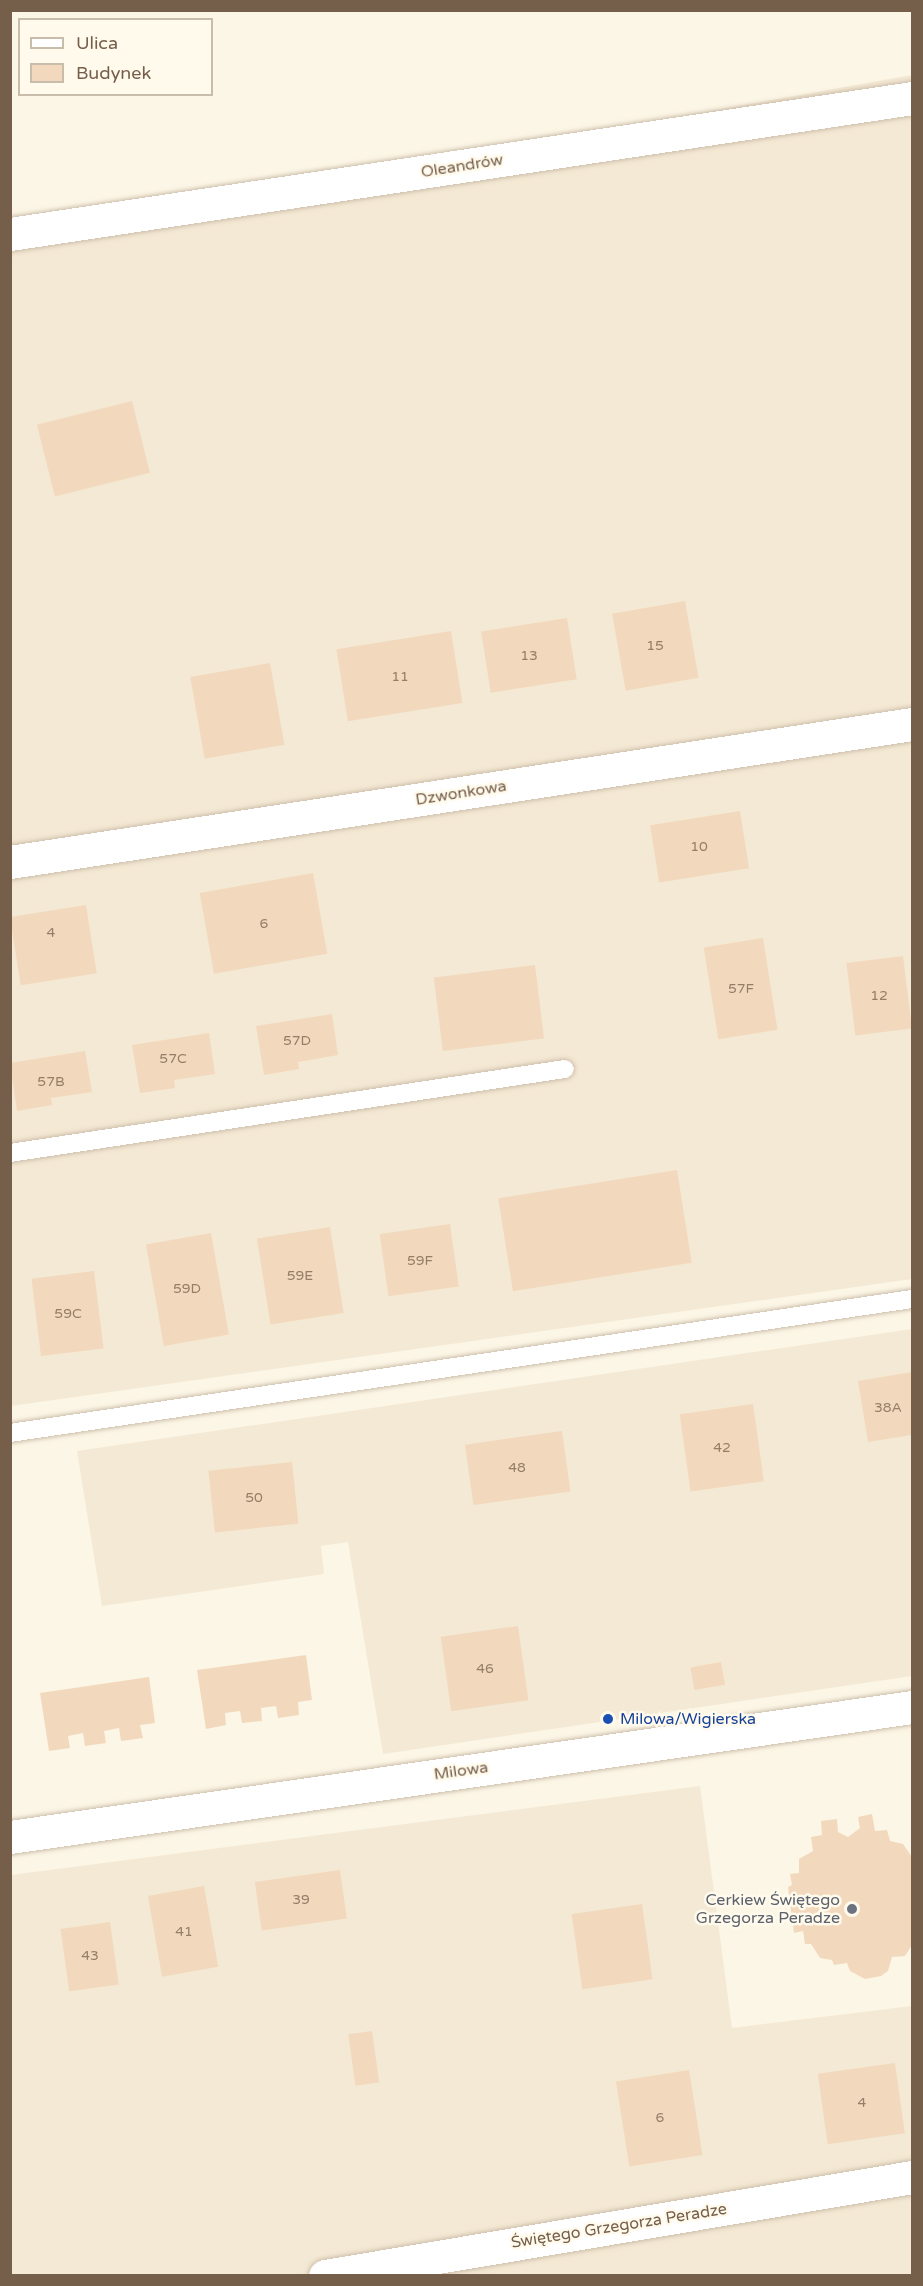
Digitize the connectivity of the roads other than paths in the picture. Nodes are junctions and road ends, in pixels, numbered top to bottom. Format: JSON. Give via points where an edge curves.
{"nodes":[{"id":1,"x":912,"y":98,"type":"edge"},
{"id":2,"x":10,"y":234,"type":"edge"},
{"id":3,"x":912,"y":724,"type":"edge"},
{"id":4,"x":10,"y":862,"type":"edge"},
{"id":5,"x":565,"y":1069,"type":"dead end"},
{"id":6,"x":10,"y":1153,"type":"edge"},
{"id":7,"x":912,"y":1299,"type":"edge"},
{"id":8,"x":10,"y":1433,"type":"edge"},
{"id":9,"x":912,"y":1707,"type":"edge"},
{"id":10,"x":10,"y":1837,"type":"edge"},
{"id":11,"x":912,"y":2177,"type":"edge"},
{"id":12,"x":325,"y":2276,"type":"edge"}],
"edges":[{"from":1,"to":2,"type":"street","name":"Oleandrów"},
{"from":3,"to":4,"type":"street","name":"Dzwonkowa"},
{"from":5,"to":6,"type":"lane"},
{"from":7,"to":8,"type":"lane"},
{"from":9,"to":10,"type":"street","name":"Milowa"},
{"from":11,"to":12,"type":"street","name":"Świętego Grzegorza Peradze"}]}
